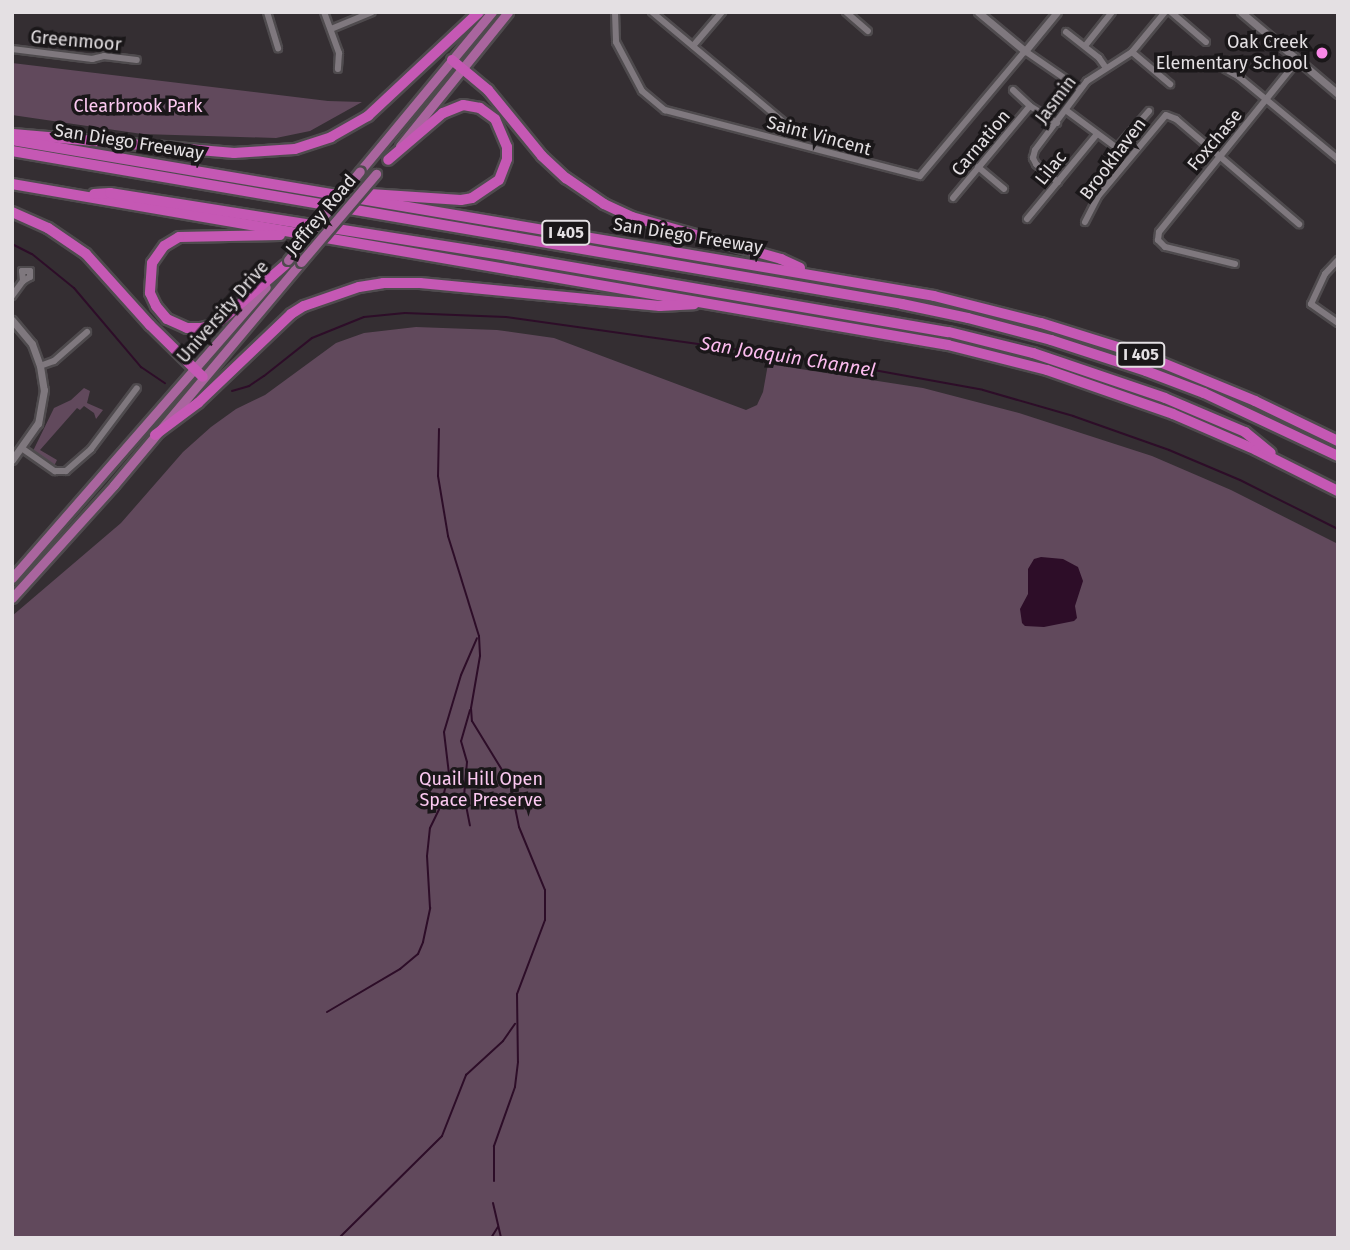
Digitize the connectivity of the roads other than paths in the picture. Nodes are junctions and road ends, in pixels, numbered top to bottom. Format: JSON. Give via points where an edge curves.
{"nodes":[{"id":1,"x":267,"y":12,"type":"edge"},
{"id":2,"x":324,"y":12,"type":"edge"},
{"id":3,"x":372,"y":12,"type":"edge"},
{"id":4,"x":479,"y":12,"type":"edge"},
{"id":5,"x":492,"y":12,"type":"edge"},
{"id":6,"x":508,"y":12,"type":"edge"},
{"id":7,"x":615,"y":12,"type":"edge"},
{"id":8,"x":652,"y":12,"type":"edge"},
{"id":9,"x":722,"y":12,"type":"edge"},
{"id":10,"x":846,"y":12,"type":"edge"},
{"id":11,"x":978,"y":12,"type":"edge"},
{"id":12,"x":1057,"y":12,"type":"edge"},
{"id":13,"x":1112,"y":12,"type":"edge"},
{"id":14,"x":1165,"y":12,"type":"edge"},
{"id":15,"x":1171,"y":12,"type":"edge"},
{"id":16,"x":1241,"y":12,"type":"edge"},
{"id":17,"x":331,"y":29,"type":"junction"},
{"id":18,"x":868,"y":31,"type":"dead end"},
{"id":19,"x":1066,"y":32,"type":"dead end"},
{"id":20,"x":1206,"y":42,"type":"dead end"},
{"id":21,"x":693,"y":46,"type":"junction"},
{"id":22,"x":1085,"y":46,"type":"junction"},
{"id":23,"x":278,"y":48,"type":"dead end"},
{"id":24,"x":12,"y":49,"type":"edge"},
{"id":25,"x":1025,"y":51,"type":"junction"},
{"id":26,"x":1132,"y":52,"type":"junction"},
{"id":27,"x":137,"y":60,"type":"dead end"},
{"id":28,"x":452,"y":60,"type":"junction"},
{"id":29,"x":1298,"y":60,"type":"junction"},
{"id":30,"x":1216,"y":64,"type":"dead end"},
{"id":31,"x":462,"y":68,"type":"junction"},
{"id":32,"x":1106,"y":68,"type":"junction"},
{"id":33,"x":338,"y":69,"type":"dead end"},
{"id":34,"x":1170,"y":84,"type":"dead end"},
{"id":35,"x":1080,"y":89,"type":"junction"},
{"id":36,"x":1013,"y":90,"type":"dead end"},
{"id":37,"x":1338,"y":94,"type":"edge"},
{"id":38,"x":1266,"y":100,"type":"junction"},
{"id":39,"x":1030,"y":106,"type":"junction"},
{"id":40,"x":1067,"y":111,"type":"junction"},
{"id":41,"x":1149,"y":111,"type":"dead end"},
{"id":42,"x":1057,"y":122,"type":"junction"},
{"id":43,"x":786,"y":124,"type":"dead end"},
{"id":44,"x":12,"y":134,"type":"edge"},
{"id":45,"x":1097,"y":135,"type":"junction"},
{"id":46,"x":12,"y":140,"type":"edge"},
{"id":47,"x":12,"y":152,"type":"edge"},
{"id":48,"x":1220,"y":156,"type":"junction"},
{"id":49,"x":1338,"y":159,"type":"edge"},
{"id":50,"x":388,"y":160,"type":"junction"},
{"id":51,"x":978,"y":167,"type":"junction"},
{"id":52,"x":1058,"y":182,"type":"junction"},
{"id":53,"x":12,"y":184,"type":"edge"},
{"id":54,"x":1004,"y":189,"type":"dead end"},
{"id":55,"x":319,"y":191,"type":"junction"},
{"id":56,"x":78,"y":195,"type":"junction"},
{"id":57,"x":953,"y":198,"type":"dead end"},
{"id":58,"x":12,"y":212,"type":"edge"},
{"id":59,"x":1027,"y":219,"type":"dead end"},
{"id":60,"x":1085,"y":222,"type":"dead end"},
{"id":61,"x":1299,"y":224,"type":"dead end"},
{"id":62,"x":300,"y":234,"type":"junction"},
{"id":63,"x":1338,"y":260,"type":"edge"},
{"id":64,"x":286,"y":263,"type":"junction"},
{"id":65,"x":1235,"y":264,"type":"dead end"},
{"id":66,"x":814,"y":274,"type":"junction"},
{"id":67,"x":23,"y":281,"type":"dead end"},
{"id":68,"x":12,"y":296,"type":"edge"},
{"id":69,"x":711,"y":303,"type":"junction"},
{"id":70,"x":12,"y":321,"type":"edge"},
{"id":71,"x":1338,"y":323,"type":"edge"},
{"id":72,"x":87,"y":332,"type":"dead end"},
{"id":73,"x":40,"y":366,"type":"junction"},
{"id":74,"x":194,"y":369,"type":"junction"},
{"id":75,"x":204,"y":377,"type":"junction"},
{"id":76,"x":136,"y":388,"type":"dead end"},
{"id":77,"x":155,"y":435,"type":"junction"},
{"id":78,"x":1338,"y":441,"type":"edge"},
{"id":79,"x":23,"y":449,"type":"junction"},
{"id":80,"x":1338,"y":456,"type":"edge"},
{"id":81,"x":12,"y":460,"type":"edge"},
{"id":82,"x":1284,"y":464,"type":"junction"},
{"id":83,"x":1338,"y":491,"type":"edge"},
{"id":84,"x":12,"y":578,"type":"edge"},
{"id":85,"x":12,"y":598,"type":"edge"}],
"edges":[{"from":1,"to":23,"type":"street"},
{"from":2,"to":17,"type":"street"},
{"from":3,"to":17,"type":"street"},
{"from":4,"to":44,"type":"highway","via":[[368,116],[331,137],[295,149],[233,153]]},
{"from":5,"to":28,"type":"main road"},
{"from":6,"to":31,"type":"main road","name":"Jeffrey Road"},
{"from":7,"to":25,"type":"street","name":"Saint Vincent","via":[[616,42],[642,91],[666,110],[920,176]]},
{"from":8,"to":21,"type":"street","name":"Saint Vincent"},
{"from":9,"to":21,"type":"street"},
{"from":10,"to":18,"type":"street"},
{"from":11,"to":25,"type":"street"},
{"from":12,"to":25,"type":"street"},
{"from":13,"to":22,"type":"street"},
{"from":14,"to":26,"type":"street","name":"Jasmin"},
{"from":15,"to":20,"type":"street"},
{"from":16,"to":29,"type":"street"},
{"from":17,"to":33,"type":"street","via":[[339,53]]},
{"from":19,"to":22,"type":"street"},
{"from":21,"to":43,"type":"street","name":"Saint Vincent"},
{"from":22,"to":32,"type":"street"},
{"from":24,"to":27,"type":"street","name":"Greenmoor"},
{"from":25,"to":35,"type":"street"},
{"from":26,"to":32,"type":"street","name":"Jasmin"},
{"from":26,"to":34,"type":"street"},
{"from":28,"to":31,"type":"highway"},
{"from":28,"to":64,"type":"main road","name":"University Drive","bridge":true},
{"from":29,"to":37,"type":"street"},
{"from":29,"to":38,"type":"street","name":"Foxchase"},
{"from":30,"to":38,"type":"street"},
{"from":31,"to":50,"type":"main road","name":"Jeffrey Road"},
{"from":31,"to":66,"type":"highway","via":[[488,90],[542,156],[604,204],[675,231],[781,259]]},
{"from":32,"to":35,"type":"street","name":"Jasmin"},
{"from":35,"to":40,"type":"street","name":"Jasmin"},
{"from":36,"to":39,"type":"street"},
{"from":38,"to":48,"type":"street","name":"Foxchase"},
{"from":38,"to":49,"type":"street"},
{"from":39,"to":42,"type":"street"},
{"from":39,"to":51,"type":"street","name":"Carnation"},
{"from":40,"to":42,"type":"street","name":"Jasmin"},
{"from":40,"to":45,"type":"street"},
{"from":41,"to":45,"type":"street","via":[[1117,148]]},
{"from":42,"to":52,"type":"street","name":"Jasmin","via":[[1034,150],[1033,158]]},
{"from":45,"to":52,"type":"street","name":"Lilac"},
{"from":46,"to":55,"type":"highway","name":"San Diego Freeway","number":"I 405"},
{"from":47,"to":80,"type":"highway","via":[[968,318],[1146,371]]},
{"from":48,"to":60,"type":"street","name":"Brookhaven","via":[[1166,115],[1098,195]]},
{"from":48,"to":61,"type":"street"},
{"from":48,"to":65,"type":"street","name":"Foxchase","via":[[1159,232],[1158,240],[1165,247]]},
{"from":50,"to":55,"type":"highway","via":[[443,113],[463,105],[480,108],[495,119],[508,159],[499,180],[461,200]]},
{"from":50,"to":75,"type":"main road","name":"Jeffrey Road","bridge":true},
{"from":51,"to":54,"type":"street"},
{"from":51,"to":57,"type":"street","name":"Carnation"},
{"from":52,"to":59,"type":"street","name":"Lilac"},
{"from":53,"to":56,"type":"highway","number":"I 405"},
{"from":55,"to":66,"type":"highway","name":"San Diego Freeway","number":"I 405"},
{"from":56,"to":62,"type":"highway","number":"I 405"},
{"from":56,"to":82,"type":"highway","via":[[110,193],[244,213],[949,332],[1044,357],[1165,398],[1245,432]]},
{"from":58,"to":74,"type":"highway","via":[[80,249]]},
{"from":62,"to":64,"type":"highway","via":[[179,237],[152,263],[150,293],[167,319],[187,328],[201,328],[217,324]]},
{"from":62,"to":69,"type":"highway","number":"I 405"},
{"from":63,"to":71,"type":"street","via":[[1312,299],[1314,308]]},
{"from":64,"to":74,"type":"main road","name":"University Drive"},
{"from":66,"to":78,"type":"highway","name":"San Diego Freeway","number":"I 405","via":[[934,296],[1091,338],[1221,386]]},
{"from":67,"to":68,"type":"street"},
{"from":69,"to":77,"type":"highway","via":[[660,306],[420,283],[359,288],[291,314],[198,403]]},
{"from":69,"to":82,"type":"highway","number":"I 405","via":[[918,338],[1047,370],[1172,414]]},
{"from":70,"to":73,"type":"street","via":[[32,344]]},
{"from":72,"to":73,"type":"street","via":[[54,361]]},
{"from":73,"to":79,"type":"street","via":[[41,412]]},
{"from":74,"to":75,"type":"highway"},
{"from":74,"to":84,"type":"main road","name":"University Drive"},
{"from":75,"to":77,"type":"main road","name":"Jeffrey Road"},
{"from":76,"to":79,"type":"street","via":[[91,449],[66,471],[55,471]]},
{"from":77,"to":85,"type":"main road"},
{"from":79,"to":81,"type":"street"},
{"from":82,"to":83,"type":"highway","number":"I 405"}]}
